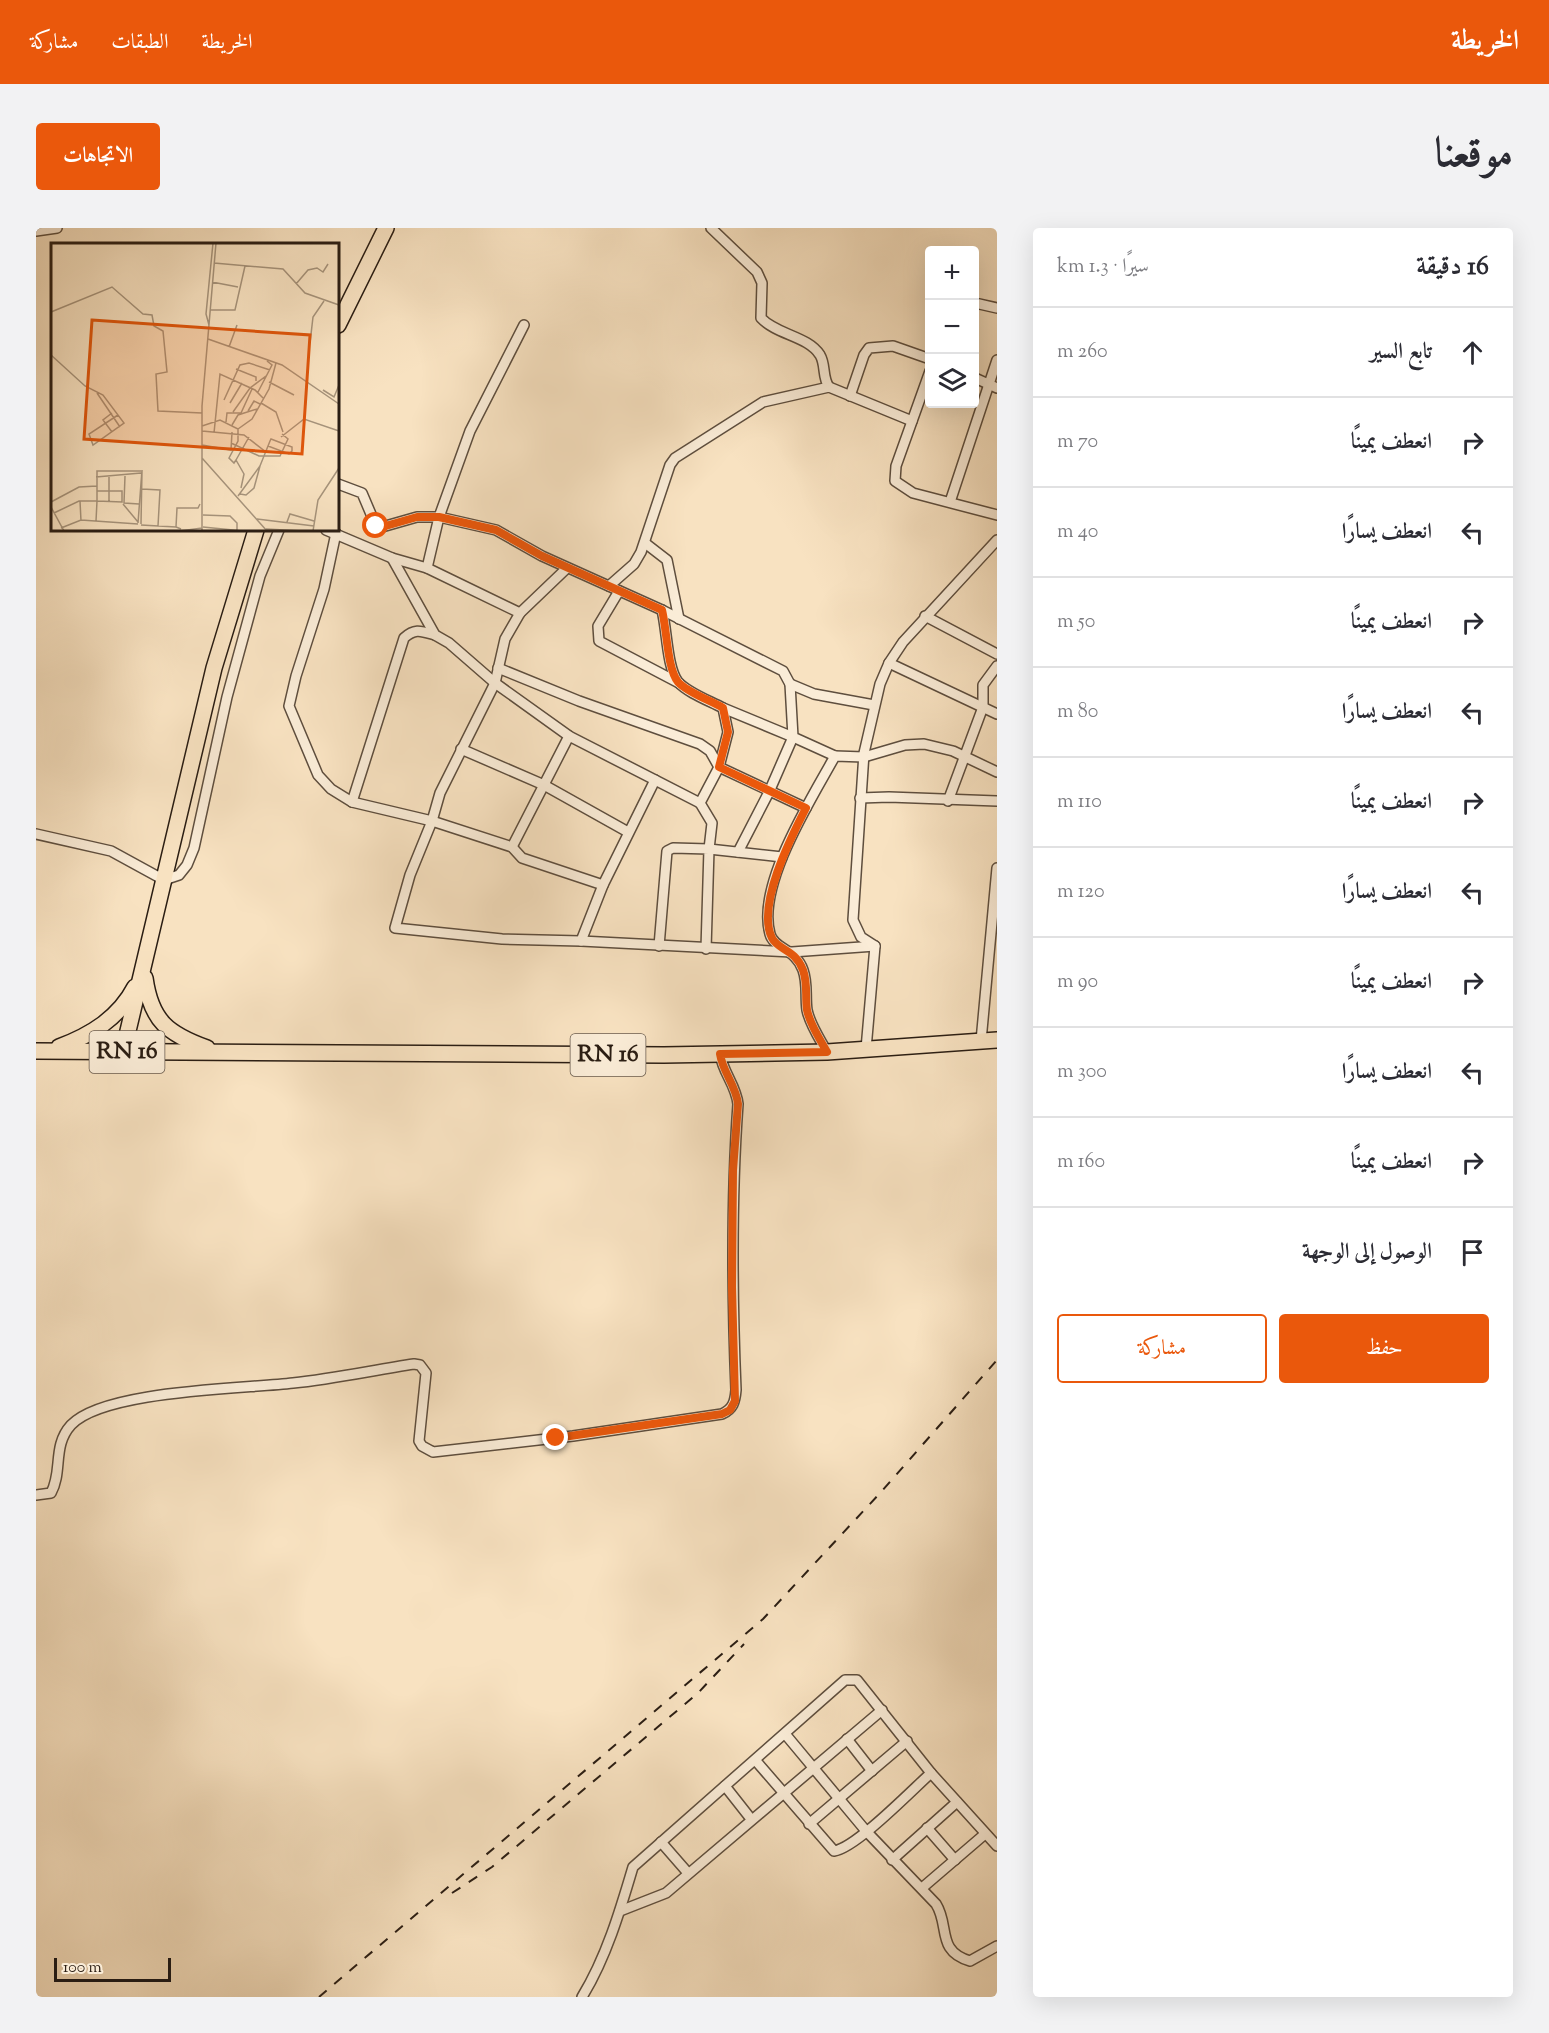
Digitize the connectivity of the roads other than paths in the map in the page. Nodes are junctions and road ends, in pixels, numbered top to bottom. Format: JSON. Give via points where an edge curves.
{"nodes":[{"id":1,"x":57,"y":228,"type":"edge"},
{"id":2,"x":386,"y":228,"type":"edge"},
{"id":3,"x":711,"y":228,"type":"edge"},
{"id":4,"x":36,"y":231,"type":"edge"},
{"id":5,"x":979,"y":304,"type":"edge"},
{"id":6,"x":997,"y":309,"type":"edge"},
{"id":7,"x":339,"y":323,"type":"edge"},
{"id":8,"x":524,"y":325,"type":"dead end"},
{"id":9,"x":925,"y":357,"type":"edge"},
{"id":10,"x":997,"y":360,"type":"edge"},
{"id":11,"x":979,"y":380,"type":"edge"},
{"id":12,"x":925,"y":385,"type":"edge"},
{"id":13,"x":993,"y":386,"type":"edge"},
{"id":14,"x":829,"y":387,"type":"junction"},
{"id":15,"x":850,"y":396,"type":"junction"},
{"id":16,"x":912,"y":421,"type":"junction"},
{"id":17,"x":339,"y":484,"type":"edge"},
{"id":18,"x":950,"y":502,"type":"junction"},
{"id":19,"x":997,"y":515,"type":"edge"},
{"id":20,"x":439,"y":517,"type":"junction"},
{"id":21,"x":256,"y":531,"type":"edge"},
{"id":22,"x":279,"y":531,"type":"edge"},
{"id":23,"x":329,"y":531,"type":"edge"},
{"id":24,"x":336,"y":533,"type":"junction"},
{"id":25,"x":997,"y":540,"type":"edge"},
{"id":26,"x":645,"y":543,"type":"junction"},
{"id":27,"x":392,"y":558,"type":"junction"},
{"id":28,"x":427,"y":568,"type":"junction"},
{"id":29,"x":567,"y":568,"type":"junction"},
{"id":30,"x":614,"y":588,"type":"junction"},
{"id":31,"x":662,"y":610,"type":"junction"},
{"id":32,"x":520,"y":613,"type":"junction"},
{"id":33,"x":925,"y":616,"type":"junction"},
{"id":34,"x":679,"y":619,"type":"junction"},
{"id":35,"x":435,"y":635,"type":"junction"},
{"id":36,"x":997,"y":654,"type":"edge"},
{"id":37,"x":889,"y":663,"type":"junction"},
{"id":38,"x":997,"y":666,"type":"edge"},
{"id":39,"x":498,"y":668,"type":"junction"},
{"id":40,"x":495,"y":683,"type":"junction"},
{"id":41,"x":679,"y":683,"type":"junction"},
{"id":42,"x":790,"y":684,"type":"junction"},
{"id":43,"x":874,"y":705,"type":"junction"},
{"id":44,"x":983,"y":707,"type":"junction"},
{"id":45,"x":723,"y":708,"type":"junction"},
{"id":46,"x":997,"y":714,"type":"edge"},
{"id":47,"x":569,"y":736,"type":"junction"},
{"id":48,"x":793,"y":737,"type":"junction"},
{"id":49,"x":461,"y":749,"type":"junction"},
{"id":50,"x":835,"y":756,"type":"junction"},
{"id":51,"x":864,"y":756,"type":"junction"},
{"id":52,"x":965,"y":757,"type":"junction"},
{"id":53,"x":719,"y":767,"type":"junction"},
{"id":54,"x":997,"y":772,"type":"edge"},
{"id":55,"x":656,"y":780,"type":"junction"},
{"id":56,"x":544,"y":785,"type":"junction"},
{"id":57,"x":770,"y":792,"type":"junction"},
{"id":58,"x":860,"y":798,"type":"junction"},
{"id":59,"x":948,"y":801,"type":"junction"},
{"id":60,"x":997,"y":801,"type":"edge"},
{"id":61,"x":352,"y":802,"type":"junction"},
{"id":62,"x":700,"y":803,"type":"junction"},
{"id":63,"x":806,"y":808,"type":"junction"},
{"id":64,"x":432,"y":821,"type":"junction"},
{"id":65,"x":628,"y":832,"type":"junction"},
{"id":66,"x":36,"y":834,"type":"edge"},
{"id":67,"x":512,"y":847,"type":"junction"},
{"id":68,"x":709,"y":849,"type":"junction"},
{"id":69,"x":738,"y":852,"type":"junction"},
{"id":70,"x":782,"y":857,"type":"junction"},
{"id":71,"x":997,"y":867,"type":"edge"},
{"id":72,"x":164,"y":880,"type":"junction"},
{"id":73,"x":603,"y":885,"type":"junction"},
{"id":74,"x":581,"y":940,"type":"junction"},
{"id":75,"x":659,"y":946,"type":"junction"},
{"id":76,"x":875,"y":946,"type":"junction"},
{"id":77,"x":706,"y":949,"type":"junction"},
{"id":78,"x":792,"y":952,"type":"junction"},
{"id":79,"x":143,"y":971,"type":"junction"},
{"id":80,"x":997,"y":1040,"type":"edge"},
{"id":81,"x":981,"y":1041,"type":"junction"},
{"id":82,"x":866,"y":1049,"type":"junction"},
{"id":83,"x":44,"y":1051,"type":"edge"},
{"id":84,"x":123,"y":1052,"type":"junction"},
{"id":85,"x":827,"y":1052,"type":"junction"},
{"id":86,"x":218,"y":1053,"type":"junction"},
{"id":87,"x":720,"y":1054,"type":"junction"},
{"id":88,"x":36,"y":1494,"type":"edge"},
{"id":89,"x":882,"y":1710,"type":"junction"},
{"id":90,"x":786,"y":1735,"type":"junction"},
{"id":91,"x":847,"y":1739,"type":"junction"},
{"id":92,"x":907,"y":1741,"type":"junction"},
{"id":93,"x":756,"y":1761,"type":"junction"},
{"id":94,"x":812,"y":1767,"type":"junction"},
{"id":95,"x":872,"y":1771,"type":"junction"},
{"id":96,"x":931,"y":1773,"type":"junction"},
{"id":97,"x":725,"y":1786,"type":"junction"},
{"id":98,"x":783,"y":1792,"type":"junction"},
{"id":99,"x":840,"y":1798,"type":"junction"},
{"id":100,"x":957,"y":1802,"type":"junction"},
{"id":101,"x":751,"y":1819,"type":"junction"},
{"id":102,"x":810,"y":1824,"type":"junction"},
{"id":103,"x":927,"y":1828,"type":"junction"},
{"id":104,"x":866,"y":1831,"type":"junction"},
{"id":105,"x":985,"y":1834,"type":"junction"},
{"id":106,"x":661,"y":1842,"type":"junction"},
{"id":107,"x":997,"y":1846,"type":"edge"},
{"id":108,"x":892,"y":1860,"type":"junction"},
{"id":109,"x":955,"y":1860,"type":"junction"},
{"id":110,"x":688,"y":1873,"type":"junction"},
{"id":111,"x":922,"y":1888,"type":"junction"},
{"id":112,"x":620,"y":1911,"type":"junction"},
{"id":113,"x":997,"y":1946,"type":"edge"},
{"id":114,"x":582,"y":1997,"type":"edge"}],
"edges":[{"from":1,"to":4,"type":"street"},
{"from":2,"to":7,"type":"main road"},
{"from":3,"to":14,"type":"street","via":[[757,272],[762,283],[761,318],[819,354]]},
{"from":5,"to":6,"type":"street"},
{"from":8,"to":20,"type":"street","via":[[470,431]]},
{"from":9,"to":15,"type":"street","via":[[893,346],[869,348]]},
{"from":10,"to":13,"type":"street"},
{"from":11,"to":13,"type":"street"},
{"from":12,"to":16,"type":"street"},
{"from":13,"to":18,"type":"street"},
{"from":14,"to":15,"type":"street"},
{"from":14,"to":26,"type":"street","via":[[763,402],[675,458]]},
{"from":15,"to":16,"type":"street"},
{"from":16,"to":18,"type":"street","via":[[896,466],[895,481],[913,493]]},
{"from":17,"to":20,"type":"street","via":[[362,493],[376,526],[417,517]]},
{"from":18,"to":19,"type":"street"},
{"from":20,"to":28,"type":"street"},
{"from":20,"to":29,"type":"street","via":[[496,530]]},
{"from":21,"to":72,"type":"main road","via":[[217,657]]},
{"from":22,"to":72,"type":"street","via":[[260,576],[227,697],[194,848],[179,875]]},
{"from":23,"to":24,"type":"street"},
{"from":24,"to":27,"type":"street"},
{"from":24,"to":61,"type":"street","via":[[324,589],[289,706],[318,775]]},
{"from":25,"to":33,"type":"street"},
{"from":26,"to":30,"type":"street"},
{"from":26,"to":34,"type":"street","via":[[667,560]]},
{"from":27,"to":28,"type":"street"},
{"from":27,"to":35,"type":"street"},
{"from":28,"to":32,"type":"street"},
{"from":29,"to":30,"type":"street"},
{"from":29,"to":32,"type":"street"},
{"from":30,"to":31,"type":"street"},
{"from":30,"to":41,"type":"street","via":[[598,626],[599,641]]},
{"from":31,"to":34,"type":"street"},
{"from":31,"to":41,"type":"street","via":[[669,662]]},
{"from":32,"to":39,"type":"street","via":[[505,639]]},
{"from":33,"to":36,"type":"street"},
{"from":33,"to":37,"type":"street"},
{"from":34,"to":42,"type":"street","via":[[783,671]]},
{"from":35,"to":40,"type":"street"},
{"from":35,"to":61,"type":"street","via":[[419,630],[404,638]]},
{"from":37,"to":43,"type":"street"},
{"from":37,"to":44,"type":"street"},
{"from":38,"to":44,"type":"street","via":[[982,688]]},
{"from":39,"to":40,"type":"street"},
{"from":39,"to":53,"type":"street","via":[[700,744],[710,751]]},
{"from":40,"to":47,"type":"street"},
{"from":40,"to":49,"type":"street"},
{"from":41,"to":45,"type":"street"},
{"from":42,"to":43,"type":"street","via":[[814,694]]},
{"from":42,"to":48,"type":"street"},
{"from":43,"to":51,"type":"street"},
{"from":44,"to":46,"type":"street"},
{"from":44,"to":52,"type":"street"},
{"from":45,"to":48,"type":"street"},
{"from":45,"to":53,"type":"street","via":[[728,732]]},
{"from":47,"to":55,"type":"street"},
{"from":47,"to":56,"type":"street"},
{"from":48,"to":50,"type":"street"},
{"from":48,"to":57,"type":"street"},
{"from":49,"to":56,"type":"street"},
{"from":49,"to":64,"type":"street","via":[[440,793]]},
{"from":50,"to":51,"type":"street"},
{"from":50,"to":63,"type":"street"},
{"from":51,"to":52,"type":"street","via":[[924,744]]},
{"from":51,"to":58,"type":"street"},
{"from":52,"to":54,"type":"street"},
{"from":52,"to":59,"type":"street"},
{"from":53,"to":57,"type":"street"},
{"from":53,"to":62,"type":"street"},
{"from":55,"to":62,"type":"street"},
{"from":55,"to":65,"type":"street"},
{"from":56,"to":65,"type":"street"},
{"from":56,"to":67,"type":"street"},
{"from":57,"to":63,"type":"street"},
{"from":57,"to":69,"type":"street"},
{"from":58,"to":59,"type":"street"},
{"from":58,"to":76,"type":"street","via":[[853,920],[861,937]]},
{"from":59,"to":60,"type":"street"},
{"from":61,"to":64,"type":"street"},
{"from":62,"to":68,"type":"street","via":[[711,823]]},
{"from":63,"to":70,"type":"street"},
{"from":64,"to":67,"type":"street"},
{"from":64,"to":74,"type":"street","via":[[410,875],[395,928],[502,939]]},
{"from":65,"to":73,"type":"street"},
{"from":66,"to":72,"type":"street","via":[[111,851]]},
{"from":67,"to":73,"type":"street","via":[[522,858]]},
{"from":68,"to":69,"type":"street"},
{"from":68,"to":75,"type":"street","via":[[667,851]]},
{"from":68,"to":77,"type":"street"},
{"from":69,"to":70,"type":"street"},
{"from":70,"to":78,"type":"street","via":[[769,903],[769,932],[773,942]]},
{"from":71,"to":81,"type":"street"},
{"from":72,"to":79,"type":"main road"},
{"from":73,"to":74,"type":"street"},
{"from":74,"to":75,"type":"street"},
{"from":75,"to":77,"type":"street"},
{"from":76,"to":78,"type":"street"},
{"from":76,"to":82,"type":"street"},
{"from":77,"to":78,"type":"street"},
{"from":78,"to":85,"type":"street","via":[[802,966],[807,984],[807,1010],[812,1025]]},
{"from":79,"to":83,"type":"main road","via":[[129,998],[104,1024],[77,1040]]},
{"from":79,"to":84,"type":"main road"},
{"from":79,"to":86,"type":"main road","via":[[149,1002],[163,1025],[181,1038]]},
{"from":80,"to":81,"type":"main road","number":"RN 16"},
{"from":81,"to":82,"type":"main road","number":"RN 16"},
{"from":82,"to":85,"type":"main road","number":"RN 16"},
{"from":83,"to":84,"type":"main road","number":"RN 16"},
{"from":84,"to":86,"type":"main road","number":"RN 16"},
{"from":85,"to":87,"type":"main road","number":"RN 16"},
{"from":86,"to":87,"type":"main road","number":"RN 16"},
{"from":87,"to":88,"type":"street","via":[[738,1104],[732,1287],[736,1390],[730,1410],[573,1436],[433,1452],[419,1441],[426,1373],[414,1364],[293,1383],[141,1399],[85,1414],[60,1440],[51,1494]]},
{"from":89,"to":90,"type":"street","via":[[852,1678],[845,1680]]},
{"from":89,"to":91,"type":"street"},
{"from":89,"to":92,"type":"street"},
{"from":90,"to":93,"type":"street"},
{"from":90,"to":94,"type":"street"},
{"from":91,"to":94,"type":"street"},
{"from":91,"to":95,"type":"street"},
{"from":92,"to":95,"type":"street"},
{"from":92,"to":96,"type":"street"},
{"from":93,"to":97,"type":"street"},
{"from":93,"to":98,"type":"street"},
{"from":94,"to":98,"type":"street"},
{"from":94,"to":99,"type":"street"},
{"from":95,"to":99,"type":"street"},
{"from":96,"to":100,"type":"street"},
{"from":96,"to":104,"type":"street"},
{"from":97,"to":101,"type":"street"},
{"from":97,"to":106,"type":"street"},
{"from":98,"to":101,"type":"street"},
{"from":98,"to":102,"type":"street"},
{"from":99,"to":102,"type":"street"},
{"from":99,"to":104,"type":"street"},
{"from":100,"to":103,"type":"street"},
{"from":100,"to":105,"type":"street"},
{"from":101,"to":110,"type":"street"},
{"from":102,"to":104,"type":"street","via":[[834,1851]]},
{"from":103,"to":108,"type":"street"},
{"from":103,"to":109,"type":"street"},
{"from":104,"to":108,"type":"street"},
{"from":105,"to":107,"type":"street"},
{"from":105,"to":109,"type":"street"},
{"from":106,"to":110,"type":"street"},
{"from":106,"to":112,"type":"street","via":[[633,1867]]},
{"from":108,"to":111,"type":"street"},
{"from":109,"to":111,"type":"street"},
{"from":110,"to":112,"type":"street","via":[[660,1897]]},
{"from":111,"to":113,"type":"street","via":[[941,1912],[944,1937],[956,1954],[970,1961]]},
{"from":112,"to":114,"type":"street"}]}
